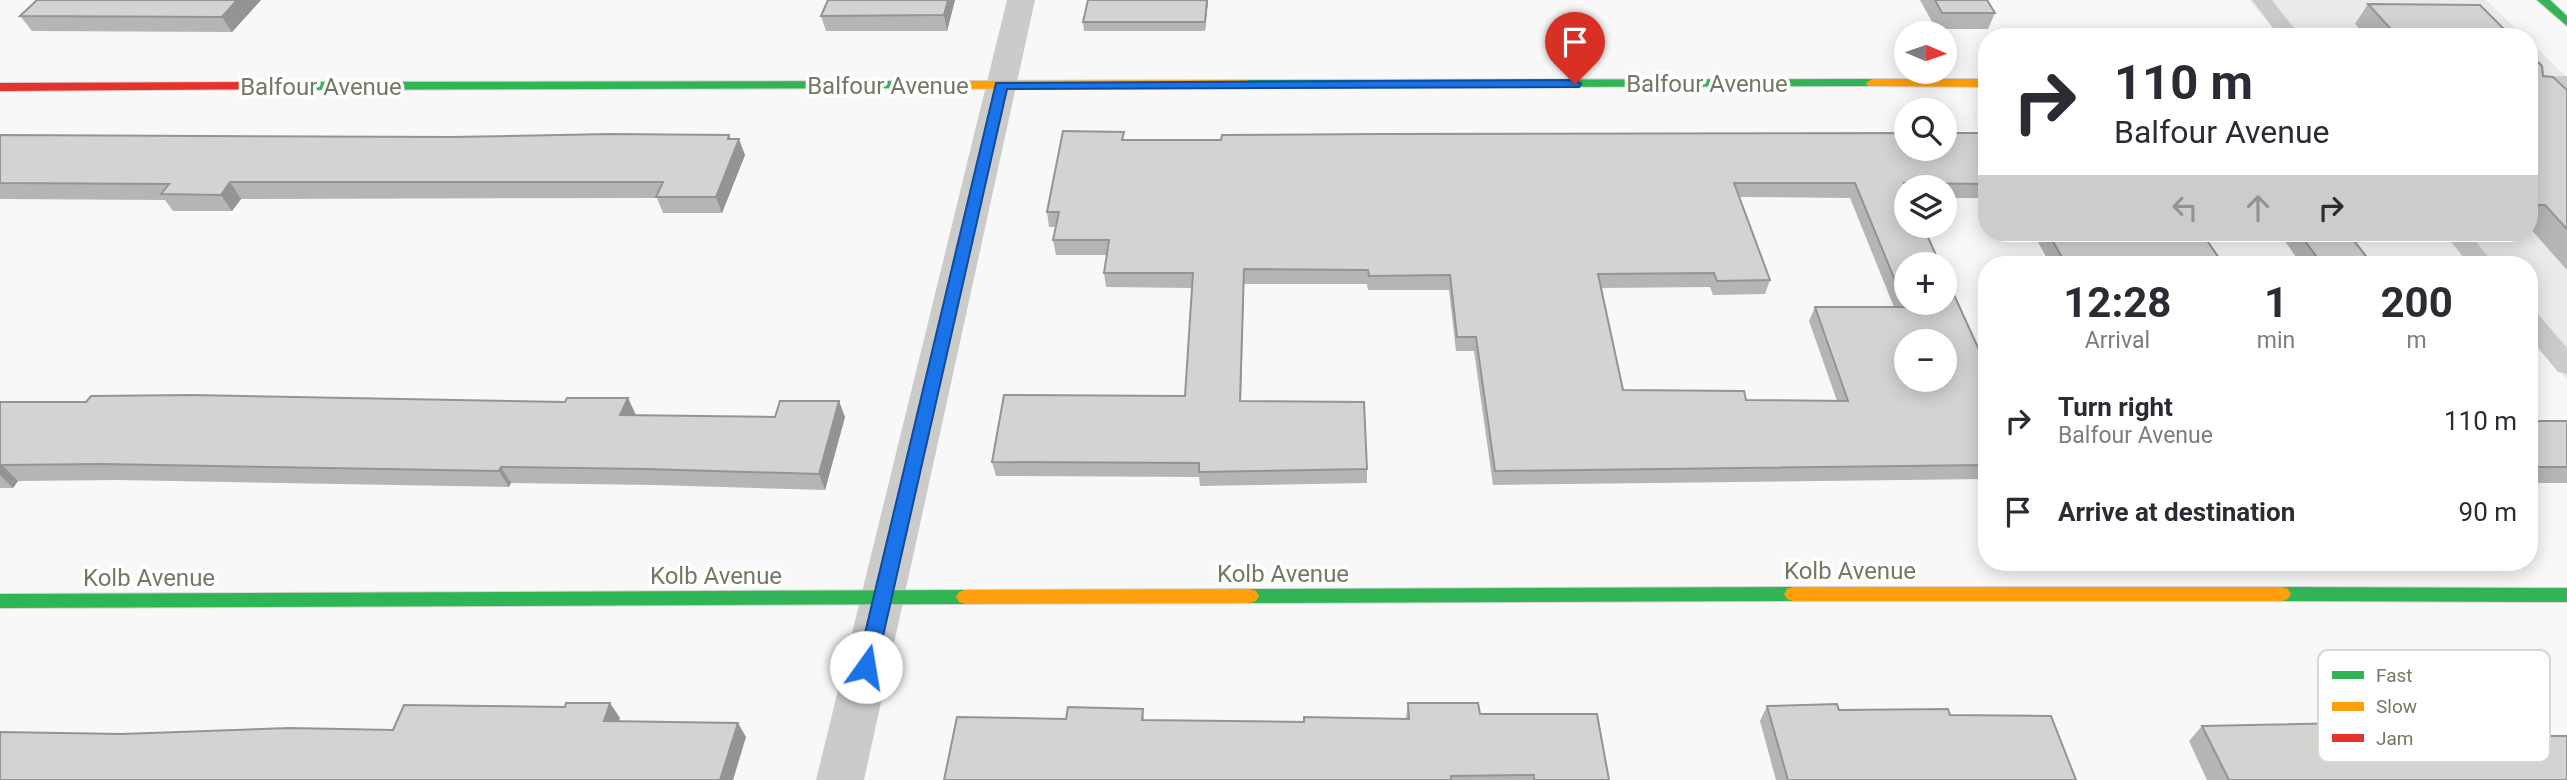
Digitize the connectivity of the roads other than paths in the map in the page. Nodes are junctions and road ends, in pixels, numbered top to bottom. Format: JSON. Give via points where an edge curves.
{"nodes":[{"id":1,"x":1021,"y":0,"type":"edge"},
{"id":2,"x":2262,"y":0,"type":"edge"},
{"id":3,"x":2543,"y":0,"type":"edge"},
{"id":4,"x":2567,"y":22,"type":"edge"},
{"id":5,"x":2284,"y":28,"type":"edge"},
{"id":6,"x":1978,"y":83,"type":"edge"},
{"id":7,"x":1001,"y":85,"type":"junction"},
{"id":8,"x":2567,"y":85,"type":"edge"},
{"id":9,"x":2538,"y":86,"type":"edge"},
{"id":10,"x":0,"y":87,"type":"edge"},
{"id":11,"x":2464,"y":242,"type":"edge"},
{"id":12,"x":2475,"y":256,"type":"edge"},
{"id":13,"x":2538,"y":331,"type":"edge"},
{"id":14,"x":2567,"y":365,"type":"edge"},
{"id":15,"x":2567,"y":595,"type":"edge"},
{"id":16,"x":882,"y":598,"type":"junction"},
{"id":17,"x":0,"y":601,"type":"edge"},
{"id":18,"x":840,"y":780,"type":"edge"}],
"edges":[{"from":1,"to":7,"type":"street"},
{"from":2,"to":5,"type":"lane"},
{"from":3,"to":4,"type":"street"},
{"from":6,"to":7,"type":"street","name":"Balfour Avenue"},
{"from":7,"to":10,"type":"street","name":"Balfour Avenue"},
{"from":7,"to":16,"type":"street"},
{"from":8,"to":9,"type":"street"},
{"from":11,"to":12,"type":"lane"},
{"from":13,"to":14,"type":"lane"},
{"from":15,"to":16,"type":"street","name":"Kolb Avenue"},
{"from":16,"to":17,"type":"street","name":"Kolb Avenue"},
{"from":16,"to":18,"type":"street"}]}
